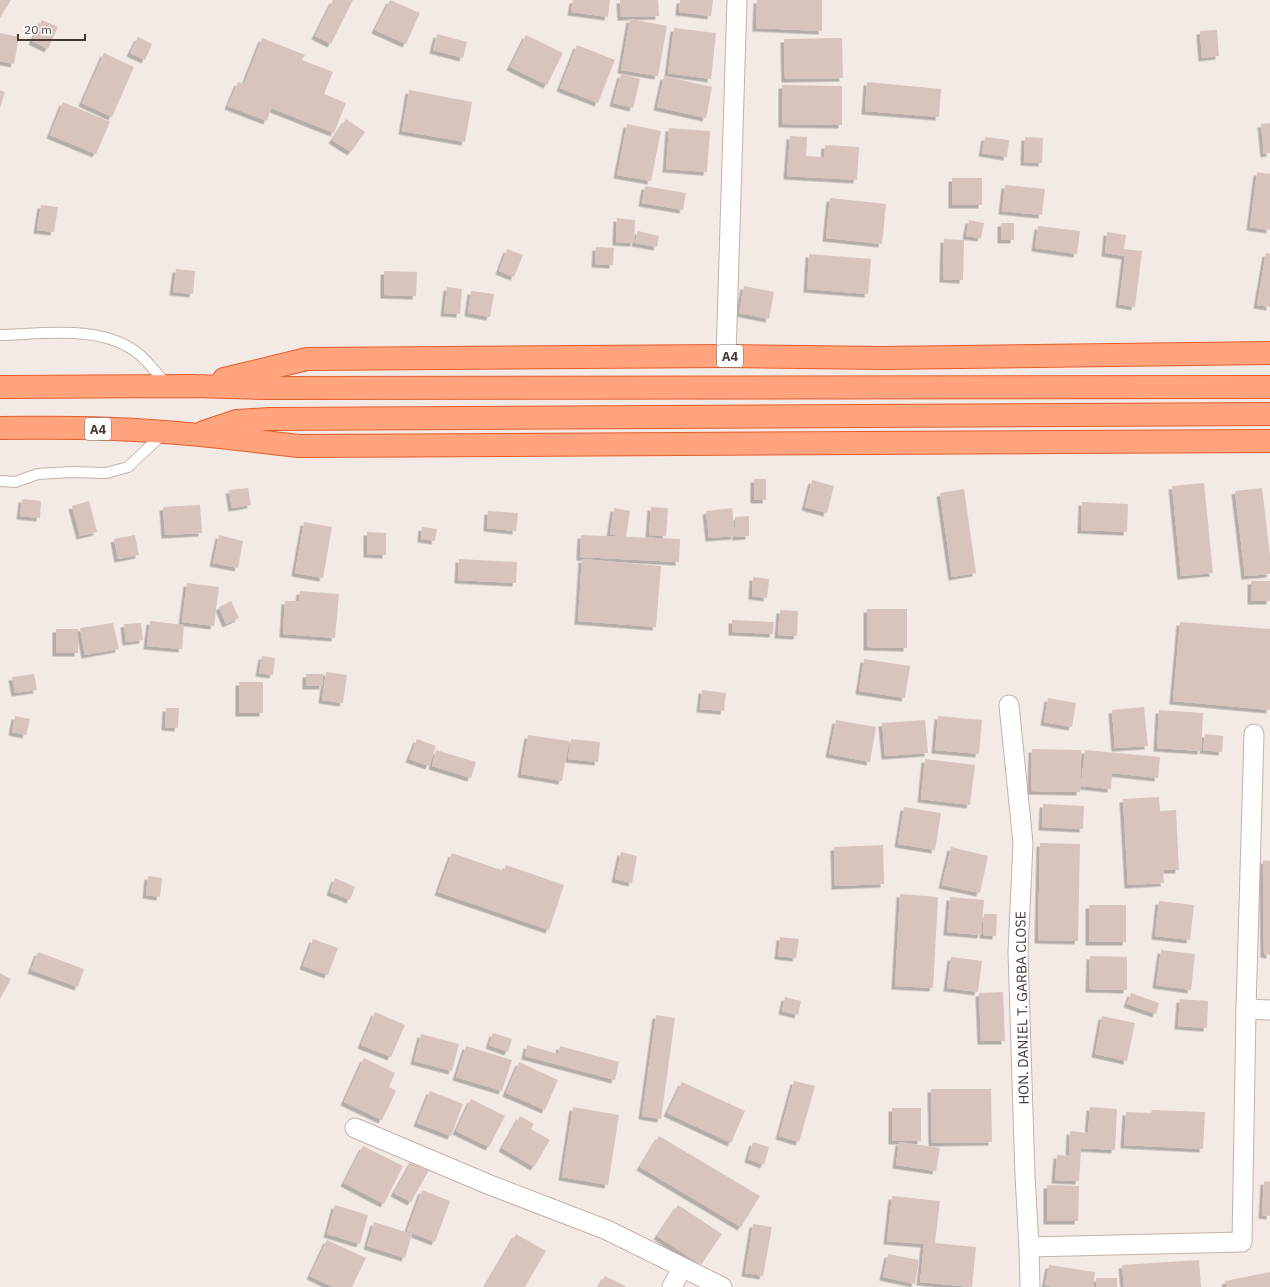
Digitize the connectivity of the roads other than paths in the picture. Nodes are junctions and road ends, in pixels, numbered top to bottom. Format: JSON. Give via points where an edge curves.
{"nodes":[{"id":1,"x":738,"y":0,"type":"edge"},
{"id":2,"x":0,"y":335,"type":"edge"},
{"id":3,"x":1270,"y":353,"type":"edge"},
{"id":4,"x":726,"y":356,"type":"junction"},
{"id":5,"x":193,"y":386,"type":"junction"},
{"id":6,"x":0,"y":387,"type":"edge"},
{"id":7,"x":169,"y":387,"type":"junction"},
{"id":8,"x":1270,"y":387,"type":"edge"},
{"id":9,"x":1270,"y":414,"type":"edge"},
{"id":10,"x":0,"y":428,"type":"edge"},
{"id":11,"x":165,"y":432,"type":"junction"},
{"id":12,"x":197,"y":434,"type":"junction"},
{"id":13,"x":1270,"y":441,"type":"edge"},
{"id":14,"x":0,"y":482,"type":"edge"},
{"id":15,"x":1009,"y":705,"type":"dead end"},
{"id":16,"x":1254,"y":734,"type":"dead end"},
{"id":17,"x":1246,"y":1009,"type":"junction"},
{"id":18,"x":1270,"y":1010,"type":"edge"},
{"id":19,"x":355,"y":1128,"type":"dead end"},
{"id":20,"x":1029,"y":1247,"type":"junction"},
{"id":21,"x":682,"y":1268,"type":"junction"},
{"id":22,"x":672,"y":1287,"type":"edge"},
{"id":23,"x":722,"y":1287,"type":"edge"},
{"id":24,"x":1030,"y":1287,"type":"edge"}],
"edges":[{"from":1,"to":4,"type":"street"},
{"from":2,"to":7,"type":"lane","via":[[78,332],[112,339],[140,355]]},
{"from":3,"to":4,"type":"highway","number":"A4","via":[[883,358]]},
{"from":4,"to":5,"type":"highway","number":"A4","via":[[307,359]]},
{"from":5,"to":7,"type":"highway","number":"A4"},
{"from":5,"to":8,"type":"highway","number":"A4"},
{"from":6,"to":7,"type":"highway","number":"A4"},
{"from":9,"to":12,"type":"highway","number":"A4","via":[[269,419],[237,421]]},
{"from":10,"to":11,"type":"highway","number":"A4"},
{"from":11,"to":12,"type":"highway","number":"A4"},
{"from":11,"to":14,"type":"lane","via":[[128,467],[106,473],[38,474],[15,482]]},
{"from":12,"to":13,"type":"highway","number":"A4","via":[[299,446]]},
{"from":15,"to":20,"type":"street","name":"HON. DANIEL T. GARBA CLOSE","via":[[1023,843],[1018,952]]},
{"from":16,"to":17,"type":"street"},
{"from":17,"to":18,"type":"street"},
{"from":17,"to":20,"type":"street","via":[[1242,1242]]},
{"from":19,"to":21,"type":"street","via":[[490,1185],[607,1230]]},
{"from":20,"to":24,"type":"street","name":"HON. DANIEL T. GARBA CLOSE"},
{"from":21,"to":22,"type":"street"},
{"from":21,"to":23,"type":"street"}]}
